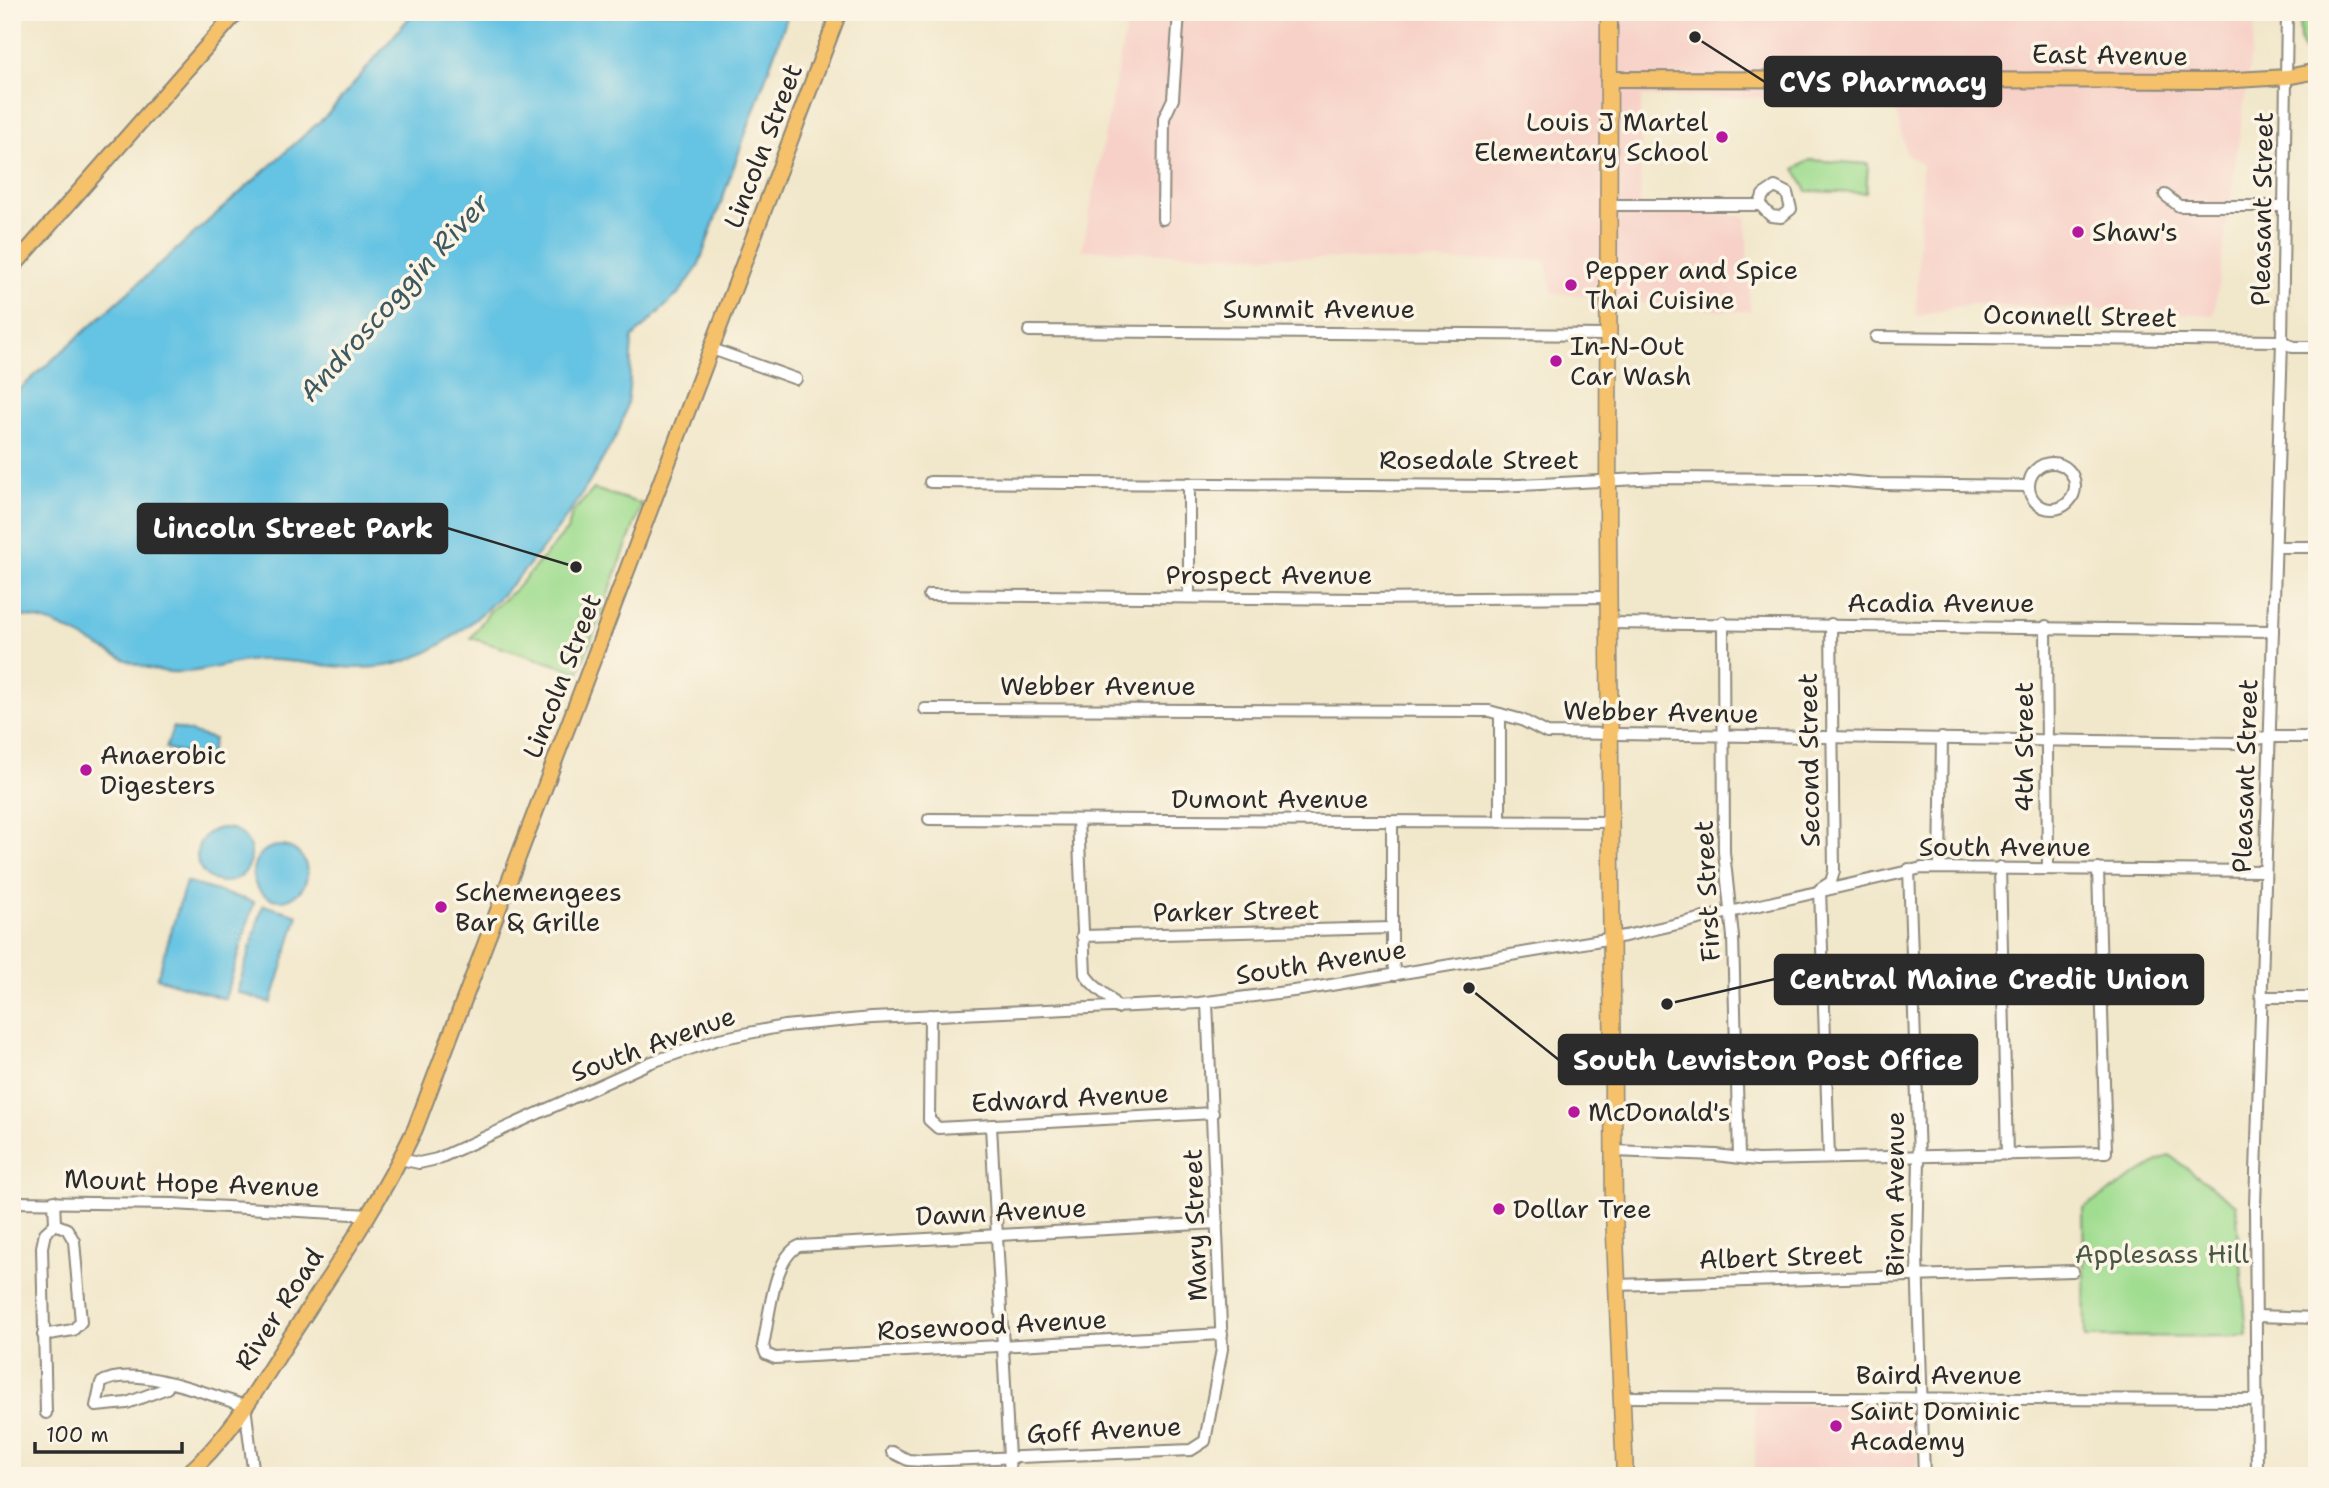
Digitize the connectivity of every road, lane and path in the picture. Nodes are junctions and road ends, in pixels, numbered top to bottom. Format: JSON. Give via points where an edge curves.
{"nodes":[{"id":1,"x":237,"y":12,"type":"edge"},
{"id":2,"x":839,"y":12,"type":"edge"},
{"id":3,"x":1179,"y":12,"type":"edge"},
{"id":4,"x":1609,"y":12,"type":"edge"},
{"id":5,"x":2287,"y":12,"type":"edge"},
{"id":6,"x":2317,"y":71,"type":"edge"},
{"id":7,"x":2287,"y":77,"type":"junction"},
{"id":8,"x":1608,"y":79,"type":"junction"},
{"id":9,"x":2165,"y":195,"type":"dead end"},
{"id":10,"x":1608,"y":205,"type":"junction"},
{"id":11,"x":1760,"y":205,"type":"dead end"},
{"id":12,"x":2284,"y":206,"type":"junction"},
{"id":13,"x":1163,"y":219,"type":"dead end"},
{"id":14,"x":12,"y":268,"type":"edge"},
{"id":15,"x":1029,"y":331,"type":"dead end"},
{"id":16,"x":1608,"y":335,"type":"junction"},
{"id":17,"x":1876,"y":337,"type":"dead end"},
{"id":18,"x":2282,"y":341,"type":"junction"},
{"id":19,"x":2317,"y":347,"type":"edge"},
{"id":20,"x":712,"y":349,"type":"junction"},
{"id":21,"x":796,"y":379,"type":"dead end"},
{"id":22,"x":1608,"y":481,"type":"junction"},
{"id":23,"x":930,"y":482,"type":"dead end"},
{"id":24,"x":1189,"y":483,"type":"junction"},
{"id":25,"x":2029,"y":486,"type":"junction"},
{"id":26,"x":2276,"y":547,"type":"junction"},
{"id":27,"x":2317,"y":547,"type":"edge"},
{"id":28,"x":929,"y":595,"type":"dead end"},
{"id":29,"x":1189,"y":597,"type":"junction"},
{"id":30,"x":1609,"y":597,"type":"junction"},
{"id":31,"x":1723,"y":622,"type":"junction"},
{"id":32,"x":1609,"y":623,"type":"junction"},
{"id":33,"x":1831,"y":624,"type":"junction"},
{"id":34,"x":2046,"y":626,"type":"junction"},
{"id":35,"x":2273,"y":631,"type":"junction"},
{"id":36,"x":925,"y":709,"type":"dead end"},
{"id":37,"x":1500,"y":713,"type":"junction"},
{"id":38,"x":1610,"y":734,"type":"junction"},
{"id":39,"x":1724,"y":736,"type":"junction"},
{"id":40,"x":1832,"y":737,"type":"junction"},
{"id":41,"x":2269,"y":737,"type":"junction"},
{"id":42,"x":2317,"y":737,"type":"edge"},
{"id":43,"x":1942,"y":738,"type":"junction"},
{"id":44,"x":2047,"y":740,"type":"junction"},
{"id":45,"x":929,"y":819,"type":"dead end"},
{"id":46,"x":1078,"y":820,"type":"junction"},
{"id":47,"x":1392,"y":822,"type":"junction"},
{"id":48,"x":1500,"y":822,"type":"junction"},
{"id":49,"x":1611,"y":822,"type":"junction"},
{"id":50,"x":1940,"y":867,"type":"junction"},
{"id":51,"x":2000,"y":867,"type":"junction"},
{"id":52,"x":2048,"y":868,"type":"junction"},
{"id":53,"x":1909,"y":869,"type":"junction"},
{"id":54,"x":2098,"y":869,"type":"junction"},
{"id":55,"x":2265,"y":871,"type":"junction"},
{"id":56,"x":1820,"y":889,"type":"junction"},
{"id":57,"x":1730,"y":910,"type":"junction"},
{"id":58,"x":1392,"y":928,"type":"junction"},
{"id":59,"x":1082,"y":936,"type":"junction"},
{"id":60,"x":1613,"y":937,"type":"junction"},
{"id":61,"x":1395,"y":975,"type":"junction"},
{"id":62,"x":2262,"y":997,"type":"junction"},
{"id":63,"x":2317,"y":998,"type":"edge"},
{"id":64,"x":1207,"y":1002,"type":"junction"},
{"id":65,"x":1117,"y":1008,"type":"junction"},
{"id":66,"x":930,"y":1015,"type":"junction"},
{"id":67,"x":1213,"y":1113,"type":"junction"},
{"id":68,"x":991,"y":1126,"type":"junction"},
{"id":69,"x":1614,"y":1151,"type":"junction"},
{"id":70,"x":2007,"y":1155,"type":"junction"},
{"id":71,"x":1739,"y":1157,"type":"junction"},
{"id":72,"x":1829,"y":1157,"type":"junction"},
{"id":73,"x":1919,"y":1157,"type":"junction"},
{"id":74,"x":400,"y":1159,"type":"junction"},
{"id":75,"x":54,"y":1201,"type":"junction"},
{"id":76,"x":12,"y":1202,"type":"edge"},
{"id":77,"x":370,"y":1215,"type":"junction"},
{"id":78,"x":1217,"y":1223,"type":"junction"},
{"id":79,"x":55,"y":1224,"type":"junction"},
{"id":80,"x":995,"y":1234,"type":"junction"},
{"id":81,"x":2073,"y":1271,"type":"dead end"},
{"id":82,"x":1918,"y":1276,"type":"junction"},
{"id":83,"x":1616,"y":1284,"type":"junction"},
{"id":84,"x":2256,"y":1316,"type":"junction"},
{"id":85,"x":2317,"y":1318,"type":"edge"},
{"id":86,"x":1222,"y":1334,"type":"junction"},
{"id":87,"x":43,"y":1335,"type":"junction"},
{"id":88,"x":1003,"y":1348,"type":"junction"},
{"id":89,"x":766,"y":1354,"type":"joint"},
{"id":90,"x":167,"y":1388,"type":"dead end"},
{"id":91,"x":1621,"y":1397,"type":"junction"},
{"id":92,"x":1920,"y":1397,"type":"junction"},
{"id":93,"x":2257,"y":1400,"type":"junction"},
{"id":94,"x":246,"y":1406,"type":"junction"},
{"id":95,"x":46,"y":1413,"type":"dead end"},
{"id":96,"x":1202,"y":1444,"type":"joint"},
{"id":97,"x":892,"y":1452,"type":"dead end"},
{"id":98,"x":1007,"y":1458,"type":"junction"},
{"id":99,"x":185,"y":1476,"type":"edge"},
{"id":100,"x":254,"y":1476,"type":"edge"},
{"id":101,"x":1010,"y":1476,"type":"edge"},
{"id":102,"x":1625,"y":1476,"type":"edge"},
{"id":103,"x":1924,"y":1476,"type":"edge"},
{"id":104,"x":2257,"y":1476,"type":"edge"}],
"edges":[{"from":1,"to":14,"type":"main road"},
{"from":2,"to":20,"type":"main road","name":"Lincoln Street"},
{"from":3,"to":13,"type":"street","via":[[1173,99],[1164,118]]},
{"from":4,"to":8,"type":"highway"},
{"from":5,"to":7,"type":"street","name":"Pleasant Street"},
{"from":6,"to":7,"type":"main road","name":"East Avenue"},
{"from":7,"to":8,"type":"main road","name":"East Avenue","via":[[2219,81]]},
{"from":7,"to":12,"type":"street","name":"Pleasant Street"},
{"from":8,"to":10,"type":"highway"},
{"from":9,"to":12,"type":"street","via":[[2179,206]]},
{"from":10,"to":11,"type":"street"},
{"from":10,"to":16,"type":"highway"},
{"from":12,"to":18,"type":"street","name":"Pleasant Street"},
{"from":15,"to":16,"type":"street","name":"Summit Avenue"},
{"from":16,"to":22,"type":"highway"},
{"from":17,"to":18,"type":"street","name":"Oconnell Street"},
{"from":18,"to":19,"type":"street","name":"Oconnell Street"},
{"from":18,"to":26,"type":"street","name":"Pleasant Street"},
{"from":20,"to":21,"type":"street"},
{"from":20,"to":74,"type":"main road","name":"Lincoln Street","via":[[459,1018]]},
{"from":22,"to":24,"type":"street","name":"Rosedale Street","via":[[1499,486]]},
{"from":22,"to":25,"type":"street","name":"Rosedale Street","via":[[1810,479]]},
{"from":22,"to":30,"type":"highway"},
{"from":23,"to":24,"type":"street","name":"Rosedale Street"},
{"from":24,"to":29,"type":"street"},
{"from":25,"to":25,"type":"street","via":[[2038,504],[2051,509],[2064,505],[2075,488],[2071,473],[2053,462],[2039,467]]},
{"from":26,"to":27,"type":"street"},
{"from":26,"to":35,"type":"street","name":"Pleasant Street"},
{"from":28,"to":29,"type":"street","name":"Prospect Avenue"},
{"from":29,"to":30,"type":"street","name":"Prospect Avenue"},
{"from":30,"to":32,"type":"highway"},
{"from":31,"to":32,"type":"street","name":"Acadia Avenue"},
{"from":31,"to":33,"type":"street","name":"Acadia Avenue"},
{"from":31,"to":39,"type":"street","name":"First Street"},
{"from":32,"to":38,"type":"highway"},
{"from":33,"to":34,"type":"street","name":"Acadia Avenue"},
{"from":33,"to":40,"type":"street","name":"Second Street"},
{"from":34,"to":35,"type":"street","name":"Acadia Avenue"},
{"from":34,"to":44,"type":"street","name":"4th Street"},
{"from":35,"to":41,"type":"street","name":"Pleasant Street"},
{"from":36,"to":37,"type":"street","name":"Webber Avenue"},
{"from":37,"to":38,"type":"street","name":"Webber Avenue","via":[[1547,733]]},
{"from":37,"to":48,"type":"street"},
{"from":38,"to":39,"type":"street","name":"Webber Avenue"},
{"from":38,"to":49,"type":"highway"},
{"from":39,"to":40,"type":"street","name":"Webber Avenue"},
{"from":39,"to":57,"type":"street","name":"First Street"},
{"from":40,"to":43,"type":"street","name":"Webber Avenue"},
{"from":40,"to":56,"type":"street","name":"Second Street","via":[[1834,871],[1831,882]]},
{"from":41,"to":42,"type":"street","name":"Webber Avenue"},
{"from":41,"to":44,"type":"street","name":"Webber Avenue","via":[[2234,743]]},
{"from":41,"to":55,"type":"street","name":"Pleasant Street"},
{"from":43,"to":44,"type":"street","name":"Webber Avenue"},
{"from":43,"to":50,"type":"street"},
{"from":44,"to":52,"type":"street","name":"4th Street"},
{"from":45,"to":46,"type":"street","name":"Dumont Avenue"},
{"from":46,"to":47,"type":"street","name":"Dumont Avenue"},
{"from":46,"to":59,"type":"street"},
{"from":47,"to":48,"type":"street","name":"Dumont Avenue"},
{"from":47,"to":58,"type":"street"},
{"from":48,"to":49,"type":"street","name":"Dumont Avenue"},
{"from":49,"to":60,"type":"highway"},
{"from":50,"to":51,"type":"street","name":"South Avenue"},
{"from":50,"to":53,"type":"street","name":"South Avenue"},
{"from":51,"to":52,"type":"street","name":"South Avenue"},
{"from":51,"to":70,"type":"street"},
{"from":52,"to":54,"type":"street","name":"South Avenue"},
{"from":53,"to":56,"type":"street","name":"South Avenue"},
{"from":53,"to":73,"type":"street","name":"Biron Avenue"},
{"from":54,"to":55,"type":"street","name":"South Avenue"},
{"from":54,"to":70,"type":"street","via":[[2106,1152]]},
{"from":55,"to":62,"type":"street","name":"Pleasant Street"},
{"from":56,"to":57,"type":"street","name":"South Avenue"},
{"from":56,"to":72,"type":"street"},
{"from":57,"to":60,"type":"street","name":"South Avenue"},
{"from":57,"to":71,"type":"street","name":"First Street"},
{"from":58,"to":59,"type":"street","name":"Parker Street"},
{"from":58,"to":61,"type":"street"},
{"from":59,"to":65,"type":"street","via":[[1085,974]]},
{"from":60,"to":61,"type":"street","name":"South Avenue"},
{"from":60,"to":69,"type":"highway"},
{"from":61,"to":64,"type":"street","name":"South Avenue"},
{"from":62,"to":63,"type":"street"},
{"from":62,"to":84,"type":"street","name":"Pleasant Street"},
{"from":64,"to":65,"type":"street","name":"South Avenue"},
{"from":64,"to":67,"type":"street","name":"Mary Street"},
{"from":65,"to":66,"type":"street","name":"South Avenue"},
{"from":66,"to":68,"type":"street","name":"Edward Avenue","via":[[927,1102],[931,1123],[938,1128]]},
{"from":66,"to":74,"type":"street","name":"South Avenue","via":[[810,1023],[719,1039],[610,1079],[437,1159],[419,1163]]},
{"from":67,"to":68,"type":"street","name":"Edward Avenue"},
{"from":67,"to":78,"type":"street","name":"Mary Street"},
{"from":68,"to":80,"type":"street"},
{"from":69,"to":71,"type":"street"},
{"from":69,"to":83,"type":"highway"},
{"from":70,"to":73,"type":"street"},
{"from":71,"to":72,"type":"street"},
{"from":72,"to":73,"type":"street"},
{"from":73,"to":82,"type":"street","name":"Biron Avenue"},
{"from":74,"to":77,"type":"main road","name":"River Road"},
{"from":75,"to":76,"type":"street","name":"Mount Hope Avenue"},
{"from":75,"to":77,"type":"street","name":"Mount Hope Avenue"},
{"from":75,"to":79,"type":"street"},
{"from":77,"to":94,"type":"main road","name":"River Road"},
{"from":78,"to":80,"type":"street","name":"Dawn Avenue"},
{"from":78,"to":86,"type":"street","name":"Mary Street"},
{"from":79,"to":87,"type":"street","via":[[45,1233],[42,1247]]},
{"from":79,"to":87,"type":"street","via":[[67,1229],[74,1241],[81,1322],[74,1330]]},
{"from":80,"to":88,"type":"street"},
{"from":80,"to":89,"type":"street","name":"Dawn Avenue","via":[[799,1246],[780,1266],[763,1346]]},
{"from":81,"to":82,"type":"street","name":"Albert Street"},
{"from":82,"to":83,"type":"street","name":"Albert Street"},
{"from":82,"to":92,"type":"street","name":"Biron Avenue"},
{"from":83,"to":91,"type":"highway"},
{"from":84,"to":85,"type":"street"},
{"from":84,"to":93,"type":"street","name":"Pleasant Street"},
{"from":86,"to":88,"type":"street","name":"Rosewood Avenue"},
{"from":86,"to":96,"type":"street","name":"Mary Street","via":[[1217,1386]]},
{"from":87,"to":95,"type":"street"},
{"from":88,"to":89,"type":"street","name":"Rosewood Avenue","via":[[775,1358]]},
{"from":88,"to":98,"type":"street"},
{"from":90,"to":94,"type":"street","via":[[127,1403],[96,1406],[101,1383],[122,1375]]},
{"from":91,"to":92,"type":"street","name":"Baird Avenue"},
{"from":91,"to":102,"type":"highway"},
{"from":92,"to":93,"type":"street","name":"Baird Avenue"},
{"from":92,"to":103,"type":"street","name":"Biron Avenue"},
{"from":93,"to":104,"type":"street","name":"Pleasant Street"},
{"from":94,"to":99,"type":"main road","name":"River Road"},
{"from":94,"to":100,"type":"street"},
{"from":96,"to":98,"type":"street","name":"Goff Avenue","via":[[1191,1450]]},
{"from":97,"to":98,"type":"street","name":"Goff Avenue","via":[[923,1461]]},
{"from":98,"to":101,"type":"street"}]}
